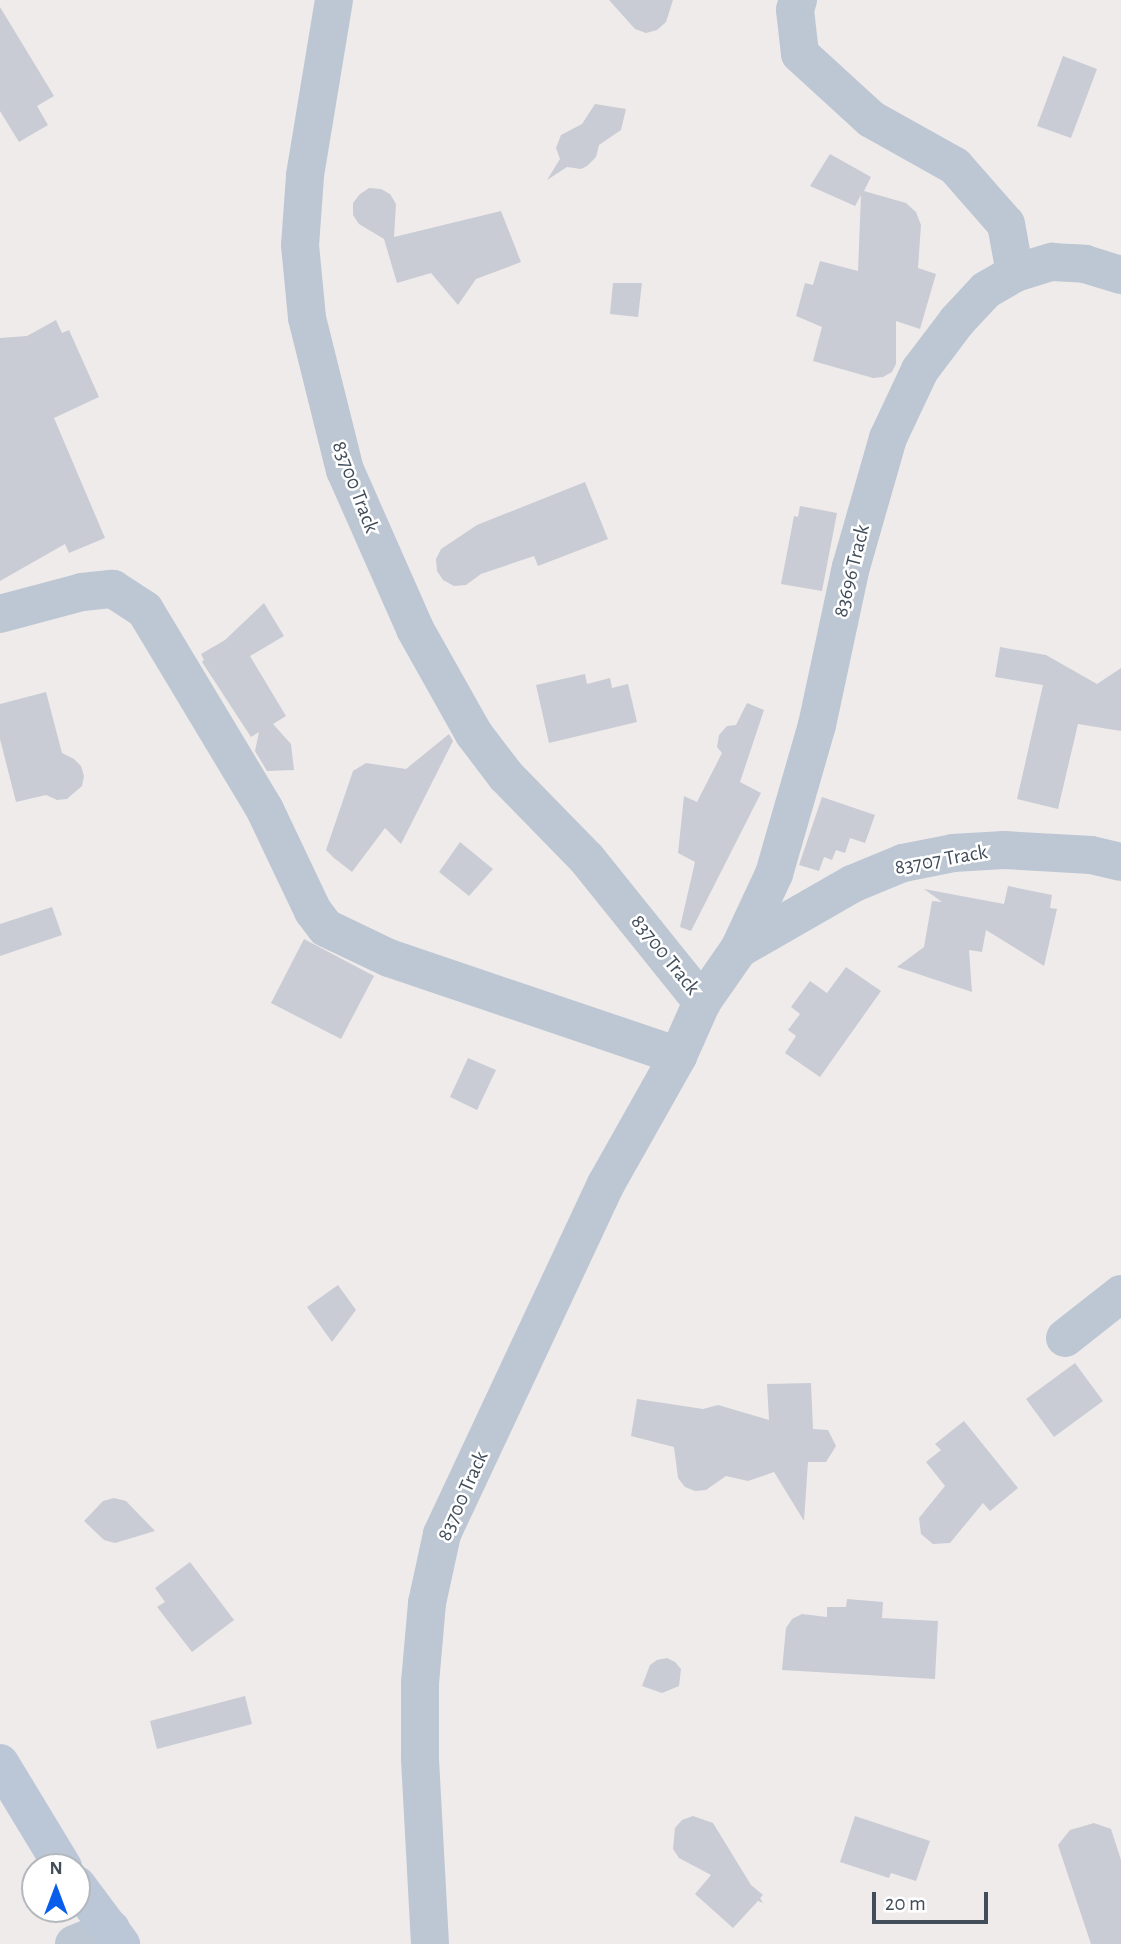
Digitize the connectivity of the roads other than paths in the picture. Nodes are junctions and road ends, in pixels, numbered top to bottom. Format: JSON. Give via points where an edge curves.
{"nodes":[{"id":1,"x":334,"y":0,"type":"edge"},
{"id":2,"x":797,"y":0,"type":"edge"},
{"id":3,"x":1014,"y":272,"type":"junction"},
{"id":4,"x":1121,"y":275,"type":"edge"},
{"id":5,"x":0,"y":614,"type":"edge"},
{"id":6,"x":1121,"y":862,"type":"edge"},
{"id":7,"x":739,"y":949,"type":"junction"},
{"id":8,"x":702,"y":1002,"type":"junction"},
{"id":9,"x":678,"y":1056,"type":"junction"},
{"id":10,"x":1121,"y":1294,"type":"edge"},
{"id":11,"x":1065,"y":1338,"type":"dead end"},
{"id":12,"x":0,"y":1763,"type":"edge"},
{"id":13,"x":55,"y":1853,"type":"edge"},
{"id":14,"x":91,"y":1904,"type":"edge"},
{"id":15,"x":116,"y":1937,"type":"edge"},
{"id":16,"x":74,"y":1944,"type":"edge"},
{"id":17,"x":430,"y":1944,"type":"edge"}],
"edges":[{"from":1,"to":8,"type":"street","name":"83700 Track","via":[[304,176],[300,244],[307,318],[345,470],[415,629],[474,734],[506,776],[587,859]]},
{"from":2,"to":3,"type":"street","via":[[794,10],[800,54],[871,119],[955,166],[1006,224]]},
{"from":3,"to":4,"type":"street","name":"83696 Track","via":[[1052,262],[1085,264]]},
{"from":3,"to":7,"type":"street","name":"83696 Track","via":[[986,290],[957,321],[920,370],[888,438],[851,567],[817,725],[785,837],[774,874]]},
{"from":5,"to":9,"type":"street","via":[[82,592],[113,589],[145,610],[264,810],[313,911],[326,928],[389,958]]},
{"from":6,"to":7,"type":"street","name":"83707 Track","via":[[1091,855],[1004,850],[953,853],[903,863],[852,884]]},
{"from":7,"to":8,"type":"street","name":"83696 Track"},
{"from":8,"to":9,"type":"street","name":"83700 Track"},
{"from":9,"to":17,"type":"street","name":"83700 Track","via":[[606,1184],[442,1534],[427,1603],[420,1683],[419,1758]]},
{"from":10,"to":11,"type":"street"},
{"from":12,"to":13,"type":"street"},
{"from":14,"to":15,"type":"street"},
{"from":15,"to":16,"type":"street"}]}
